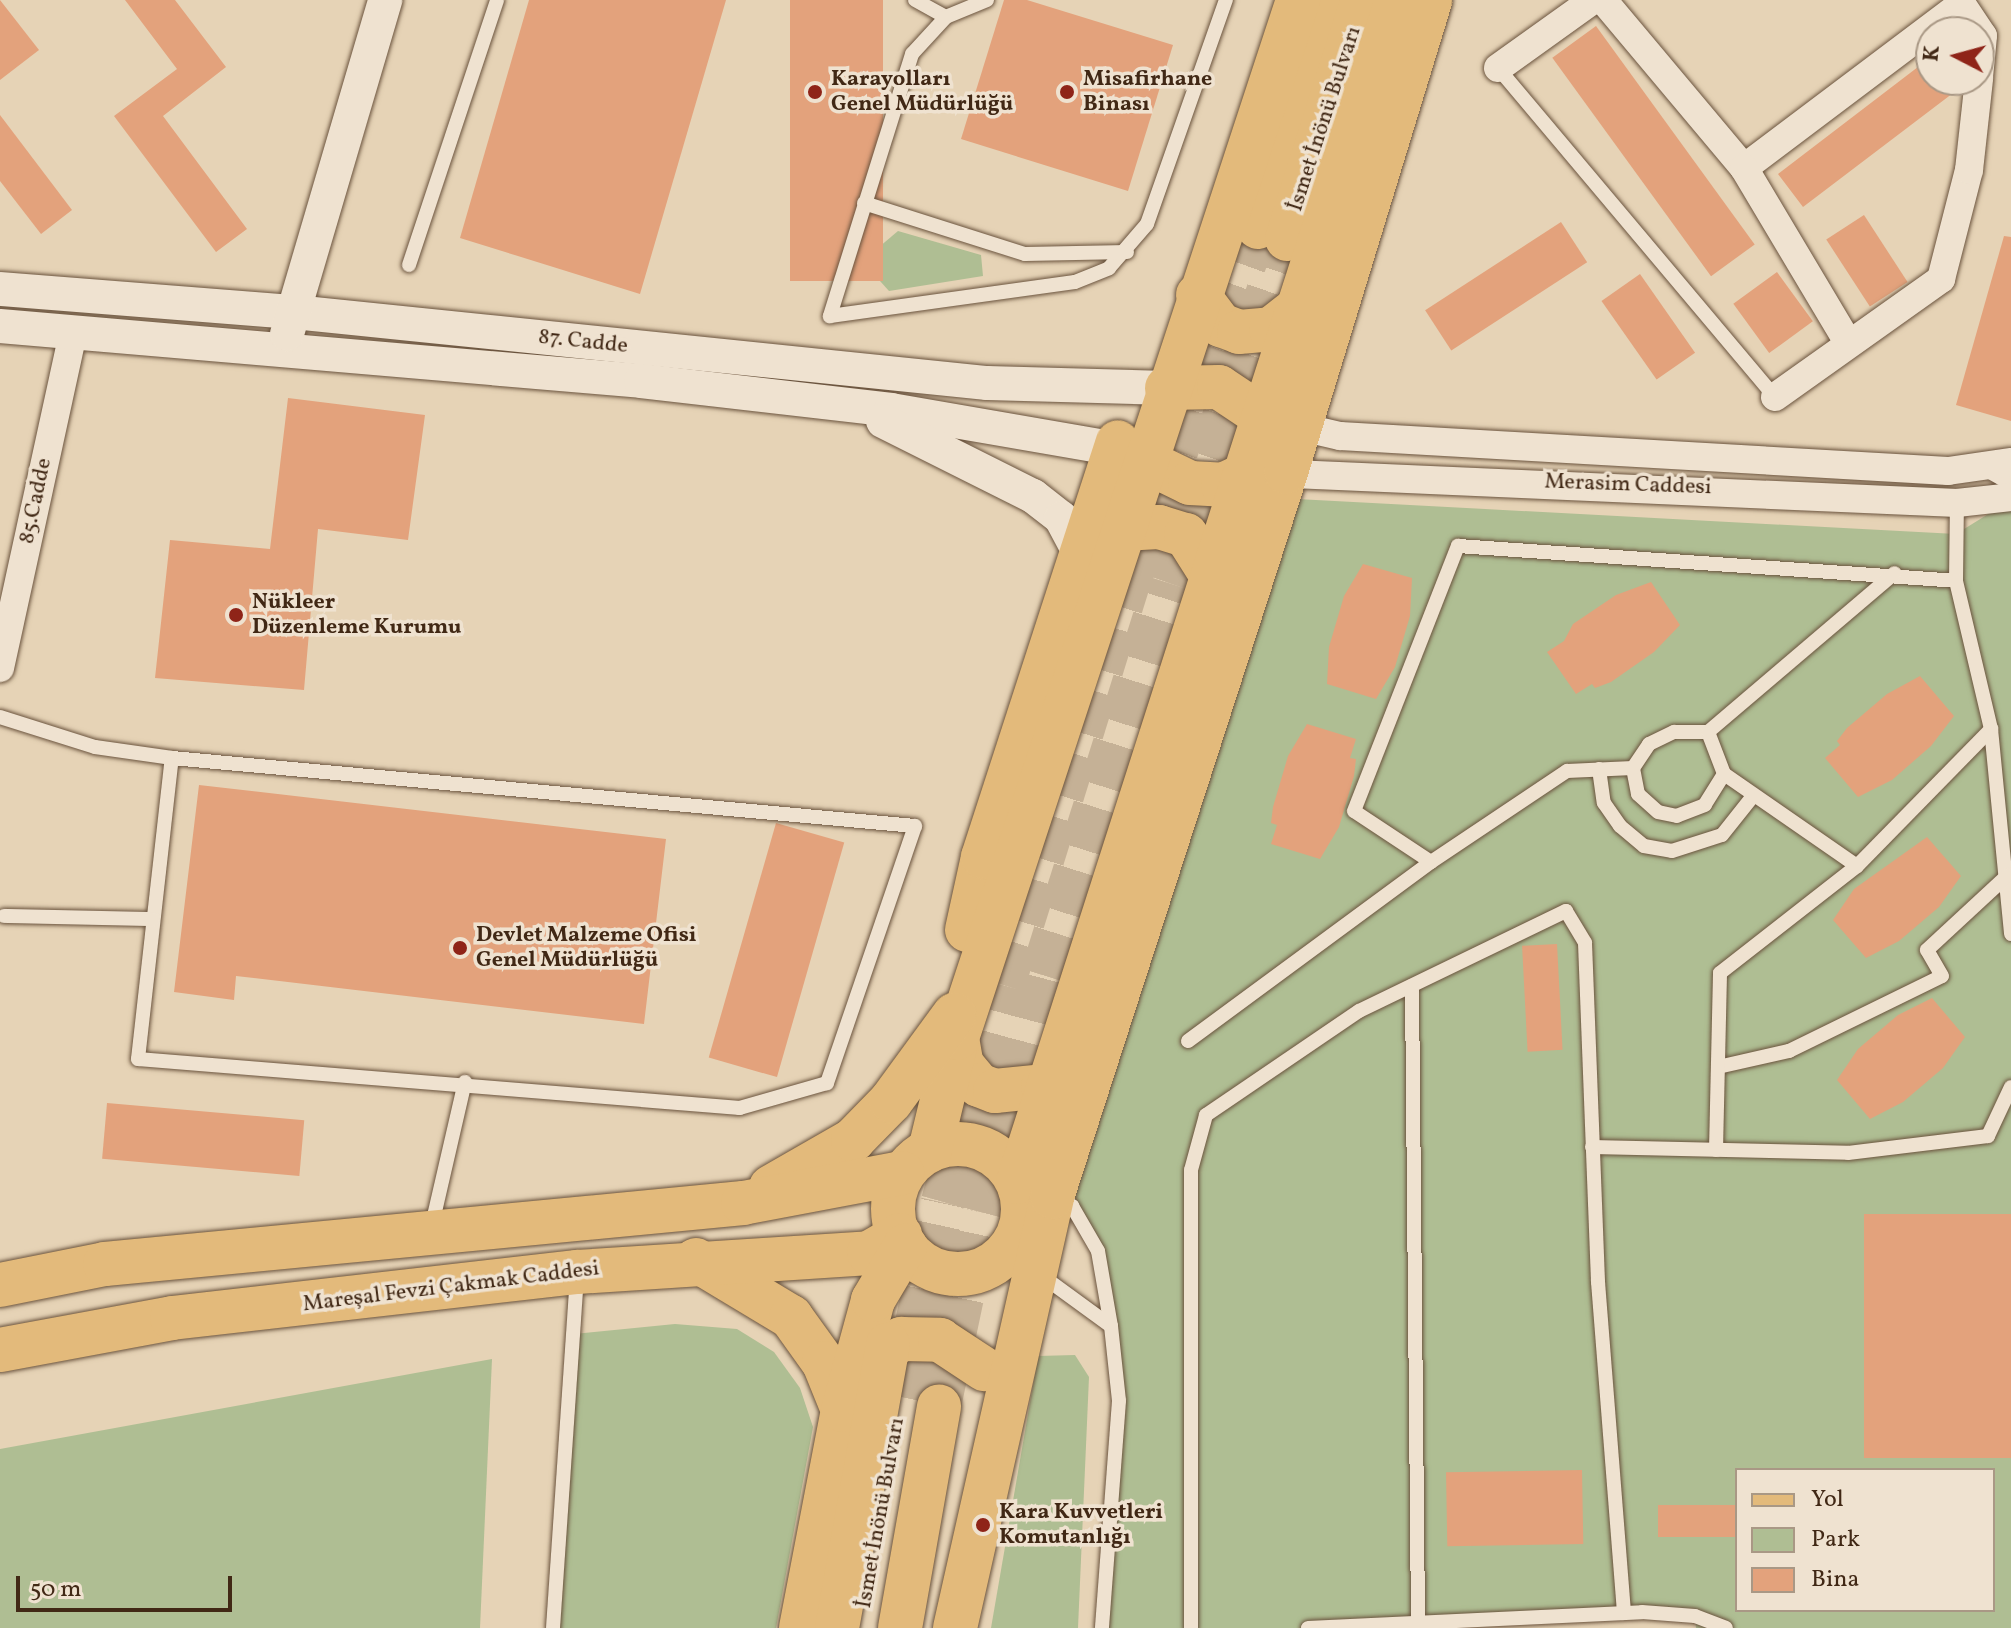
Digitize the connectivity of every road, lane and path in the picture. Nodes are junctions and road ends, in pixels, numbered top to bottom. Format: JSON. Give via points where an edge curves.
{"nodes":[{"id":1,"x":385,"y":0,"type":"edge"},
{"id":2,"x":497,"y":0,"type":"edge"},
{"id":3,"x":915,"y":0,"type":"edge"},
{"id":4,"x":987,"y":0,"type":"edge"},
{"id":5,"x":1226,"y":0,"type":"edge"},
{"id":6,"x":1275,"y":0,"type":"edge"},
{"id":7,"x":1298,"y":0,"type":"edge"},
{"id":8,"x":1330,"y":0,"type":"edge"},
{"id":9,"x":1363,"y":0,"type":"edge"},
{"id":10,"x":1397,"y":0,"type":"edge"},
{"id":11,"x":1430,"y":0,"type":"edge"},
{"id":12,"x":1593,"y":0,"type":"edge"},
{"id":13,"x":1603,"y":0,"type":"edge"},
{"id":14,"x":1960,"y":2,"type":"edge"},
{"id":15,"x":946,"y":17,"type":"junction"},
{"id":16,"x":1498,"y":68,"type":"joint"},
{"id":17,"x":1977,"y":96,"type":"edge"},
{"id":18,"x":1744,"y":168,"type":"junction"},
{"id":19,"x":864,"y":203,"type":"junction"},
{"id":20,"x":1127,"y":252,"type":"junction"},
{"id":21,"x":409,"y":265,"type":"dead end"},
{"id":22,"x":0,"y":289,"type":"edge"},
{"id":23,"x":1198,"y":295,"type":"junction"},
{"id":24,"x":1299,"y":307,"type":"junction"},
{"id":25,"x":294,"y":312,"type":"junction"},
{"id":26,"x":0,"y":326,"type":"edge"},
{"id":27,"x":73,"y":334,"type":"junction"},
{"id":28,"x":1847,"y":341,"type":"junction"},
{"id":29,"x":283,"y":350,"type":"junction"},
{"id":30,"x":1151,"y":388,"type":"junction"},
{"id":31,"x":1775,"y":397,"type":"joint"},
{"id":32,"x":829,"y":406,"type":"junction"},
{"id":33,"x":1282,"y":423,"type":"junction"},
{"id":34,"x":1130,"y":451,"type":"junction"},
{"id":35,"x":1999,"y":466,"type":"edge"},
{"id":36,"x":1265,"y":474,"type":"junction"},
{"id":37,"x":2011,"y":484,"type":"edge"},
{"id":38,"x":2011,"y":497,"type":"edge"},
{"id":39,"x":1957,"y":503,"type":"junction"},
{"id":40,"x":1122,"y":529,"type":"junction"},
{"id":41,"x":1080,"y":553,"type":"junction"},
{"id":42,"x":1210,"y":573,"type":"junction"},
{"id":43,"x":1895,"y":573,"type":"junction"},
{"id":44,"x":1956,"y":581,"type":"junction"},
{"id":45,"x":0,"y":668,"type":"edge"},
{"id":46,"x":0,"y":717,"type":"edge"},
{"id":47,"x":1991,"y":729,"type":"junction"},
{"id":48,"x":1708,"y":732,"type":"junction"},
{"id":49,"x":172,"y":758,"type":"junction"},
{"id":50,"x":1633,"y":768,"type":"junction"},
{"id":51,"x":1599,"y":769,"type":"junction"},
{"id":52,"x":1724,"y":774,"type":"junction"},
{"id":53,"x":1753,"y":796,"type":"junction"},
{"id":54,"x":1431,"y":862,"type":"junction"},
{"id":55,"x":1857,"y":866,"type":"junction"},
{"id":56,"x":2008,"y":875,"type":"junction"},
{"id":57,"x":4,"y":916,"type":"dead end"},
{"id":58,"x":153,"y":919,"type":"junction"},
{"id":59,"x":2011,"y":934,"type":"edge"},
{"id":60,"x":1412,"y":986,"type":"junction"},
{"id":61,"x":974,"y":987,"type":"junction"},
{"id":62,"x":957,"y":1038,"type":"junction"},
{"id":63,"x":1188,"y":1041,"type":"dead end"},
{"id":64,"x":1718,"y":1067,"type":"junction"},
{"id":65,"x":1057,"y":1076,"type":"junction"},
{"id":66,"x":465,"y":1082,"type":"junction"},
{"id":67,"x":2011,"y":1087,"type":"edge"},
{"id":68,"x":1592,"y":1147,"type":"junction"},
{"id":69,"x":1716,"y":1150,"type":"junction"},
{"id":70,"x":916,"y":1162,"type":"junction"},
{"id":71,"x":1030,"y":1190,"type":"junction"},
{"id":72,"x":743,"y":1203,"type":"junction"},
{"id":73,"x":430,"y":1233,"type":"junction"},
{"id":74,"x":907,"y":1247,"type":"junction"},
{"id":75,"x":1014,"y":1259,"type":"junction"},
{"id":76,"x":696,"y":1260,"type":"junction"},
{"id":77,"x":577,"y":1272,"type":"junction"},
{"id":78,"x":0,"y":1285,"type":"edge"},
{"id":79,"x":1111,"y":1326,"type":"junction"},
{"id":80,"x":0,"y":1350,"type":"edge"},
{"id":81,"x":886,"y":1350,"type":"junction"},
{"id":82,"x":984,"y":1369,"type":"junction"},
{"id":83,"x":843,"y":1410,"type":"junction"},
{"id":84,"x":1624,"y":1613,"type":"junction"},
{"id":85,"x":1418,"y":1625,"type":"junction"},
{"id":86,"x":1360,"y":1627,"type":"edge"},
{"id":87,"x":553,"y":1628,"type":"edge"},
{"id":88,"x":801,"y":1628,"type":"edge"},
{"id":89,"x":837,"y":1628,"type":"edge"},
{"id":90,"x":861,"y":1628,"type":"edge"},
{"id":91,"x":900,"y":1628,"type":"edge"},
{"id":92,"x":935,"y":1628,"type":"edge"},
{"id":93,"x":955,"y":1628,"type":"edge"},
{"id":94,"x":1102,"y":1628,"type":"edge"},
{"id":95,"x":1191,"y":1628,"type":"edge"},
{"id":96,"x":1308,"y":1628,"type":"edge"},
{"id":97,"x":1726,"y":1628,"type":"edge"}],
"edges":[{"from":1,"to":25,"type":"street"},
{"from":2,"to":21,"type":"lane"},
{"from":3,"to":15,"type":"lane"},
{"from":4,"to":15,"type":"lane"},
{"from":5,"to":20,"type":"lane","via":[[1178,149],[1147,224]]},
{"from":6,"to":30,"type":"main road"},
{"from":7,"to":23,"type":"main road"},
{"from":8,"to":9,"type":"main road","name":"İsmet İnönü Bulvarı","via":[[1272,233]]},
{"from":10,"to":24,"type":"main road"},
{"from":11,"to":33,"type":"main road"},
{"from":12,"to":16,"type":"street"},
{"from":13,"to":18,"type":"street"},
{"from":14,"to":18,"type":"street"},
{"from":15,"to":19,"type":"lane","via":[[912,54]]},
{"from":16,"to":31,"type":"lane"},
{"from":17,"to":28,"type":"street","via":[[1969,170],[1941,279]]},
{"from":18,"to":28,"type":"street"},
{"from":19,"to":20,"type":"lane","via":[[1025,254]]},
{"from":19,"to":20,"type":"lane","via":[[830,316],[1075,282],[1109,268]]},
{"from":22,"to":25,"type":"street","name":"87. Cadde"},
{"from":23,"to":24,"type":"main road","via":[[1221,325],[1239,332],[1271,329]]},
{"from":23,"to":30,"type":"main road"},
{"from":24,"to":33,"type":"main road"},
{"from":25,"to":29,"type":"street"},
{"from":25,"to":30,"type":"street","name":"87. Cadde","via":[[987,383]]},
{"from":26,"to":27,"type":"street","name":"87. Cadde"},
{"from":27,"to":29,"type":"street","name":"87. Cadde"},
{"from":27,"to":45,"type":"street","name":"85.Cadde"},
{"from":28,"to":31,"type":"street"},
{"from":29,"to":32,"type":"street","name":"87. Cadde","via":[[641,381]]},
{"from":30,"to":33,"type":"main road","via":[[1219,387]]},
{"from":30,"to":34,"type":"main road"},
{"from":32,"to":34,"type":"street","name":"87. Cadde","via":[[891,410]]},
{"from":32,"to":41,"type":"street","via":[[889,423],[1033,496],[1061,518]]},
{"from":33,"to":35,"type":"street","name":"Merasim Caddesi","via":[[1340,436]]},
{"from":33,"to":36,"type":"main road"},
{"from":34,"to":36,"type":"main road","via":[[1190,483],[1223,485]]},
{"from":34,"to":40,"type":"main road"},
{"from":34,"to":41,"type":"main road"},
{"from":35,"to":37,"type":"lane"},
{"from":36,"to":39,"type":"street","name":"Merasim Caddesi"},
{"from":36,"to":42,"type":"main road"},
{"from":36,"to":71,"type":"main road"},
{"from":38,"to":39,"type":"street","name":"Merasim Caddesi"},
{"from":39,"to":44,"type":"lane"},
{"from":40,"to":42,"type":"main road","via":[[1159,527],[1186,535]]},
{"from":40,"to":61,"type":"main road"},
{"from":41,"to":61,"type":"main road","via":[[983,857],[967,925]]},
{"from":42,"to":65,"type":"main road"},
{"from":43,"to":44,"type":"lane"},
{"from":43,"to":48,"type":"lane"},
{"from":43,"to":54,"type":"lane","via":[[1458,546],[1354,811]]},
{"from":44,"to":47,"type":"lane"},
{"from":46,"to":49,"type":"lane","via":[[95,747]]},
{"from":47,"to":55,"type":"lane"},
{"from":47,"to":56,"type":"lane"},
{"from":48,"to":50,"type":"lane","via":[[1674,732],[1649,744]]},
{"from":48,"to":52,"type":"lane"},
{"from":49,"to":58,"type":"lane"},
{"from":49,"to":66,"type":"lane","via":[[915,826],[827,1083],[740,1108]]},
{"from":50,"to":51,"type":"lane"},
{"from":50,"to":52,"type":"lane","via":[[1638,794],[1658,812],[1677,816],[1705,805]]},
{"from":51,"to":53,"type":"lane","via":[[1604,803],[1620,826],[1644,846],[1672,851],[1722,835]]},
{"from":51,"to":54,"type":"lane","via":[[1567,771]]},
{"from":52,"to":53,"type":"lane"},
{"from":53,"to":55,"type":"lane"},
{"from":54,"to":63,"type":"lane"},
{"from":55,"to":64,"type":"lane","via":[[1720,973]]},
{"from":56,"to":59,"type":"lane"},
{"from":56,"to":64,"type":"lane","via":[[1927,950],[1942,976],[1789,1051]]},
{"from":57,"to":58,"type":"lane"},
{"from":58,"to":66,"type":"lane","via":[[138,1059]]},
{"from":60,"to":68,"type":"lane","via":[[1566,911],[1585,943]]},
{"from":60,"to":85,"type":"lane"},
{"from":60,"to":95,"type":"lane","via":[[1359,1011],[1206,1115],[1191,1170]]},
{"from":61,"to":62,"type":"main road"},
{"from":61,"to":72,"type":"main road","via":[[891,1101],[853,1140]]},
{"from":62,"to":65,"type":"main road","via":[[962,1065],[979,1085],[995,1091],[1043,1086]]},
{"from":62,"to":70,"type":"main road"},
{"from":64,"to":69,"type":"lane"},
{"from":65,"to":71,"type":"main road"},
{"from":66,"to":73,"type":"lane"},
{"from":67,"to":69,"type":"lane","via":[[1988,1136],[1848,1153]]},
{"from":68,"to":69,"type":"lane"},
{"from":68,"to":84,"type":"lane"},
{"from":70,"to":71,"type":"main road","via":[[971,1145],[990,1152]]},
{"from":70,"to":72,"type":"main road"},
{"from":70,"to":74,"type":"main road","via":[[893,1201]]},
{"from":71,"to":75,"type":"main road"},
{"from":71,"to":79,"type":"lane","via":[[1072,1206],[1098,1251]]},
{"from":72,"to":73,"type":"main road"},
{"from":73,"to":78,"type":"main road","via":[[105,1264]]},
{"from":74,"to":75,"type":"main road","via":[[931,1269],[969,1274]]},
{"from":74,"to":76,"type":"main road","name":"Mareşal Fevzi Çakmak Caddesi"},
{"from":74,"to":81,"type":"main road"},
{"from":74,"to":83,"type":"main road","via":[[873,1300]]},
{"from":75,"to":79,"type":"lane","via":[[1065,1288]]},
{"from":75,"to":82,"type":"main road"},
{"from":75,"to":93,"type":"main road"},
{"from":76,"to":77,"type":"main road","name":"Mareşal Fevzi Çakmak Caddesi"},
{"from":76,"to":83,"type":"main road","via":[[791,1317],[824,1363]]},
{"from":77,"to":80,"type":"main road","name":"Mareşal Fevzi Çakmak Caddesi","via":[[172,1318]]},
{"from":77,"to":87,"type":"lane"},
{"from":79,"to":94,"type":"lane","via":[[1119,1401]]},
{"from":81,"to":82,"type":"main road","via":[[901,1339],[940,1340]]},
{"from":81,"to":89,"type":"main road"},
{"from":82,"to":92,"type":"main road"},
{"from":83,"to":88,"type":"main road"},
{"from":84,"to":85,"type":"lane"},
{"from":84,"to":97,"type":"lane","via":[[1695,1616]]},
{"from":85,"to":86,"type":"lane"},
{"from":86,"to":96,"type":"lane"},
{"from":90,"to":91,"type":"main road","name":"İsmet İnönü Bulvarı","via":[[920,1402]]}]}
